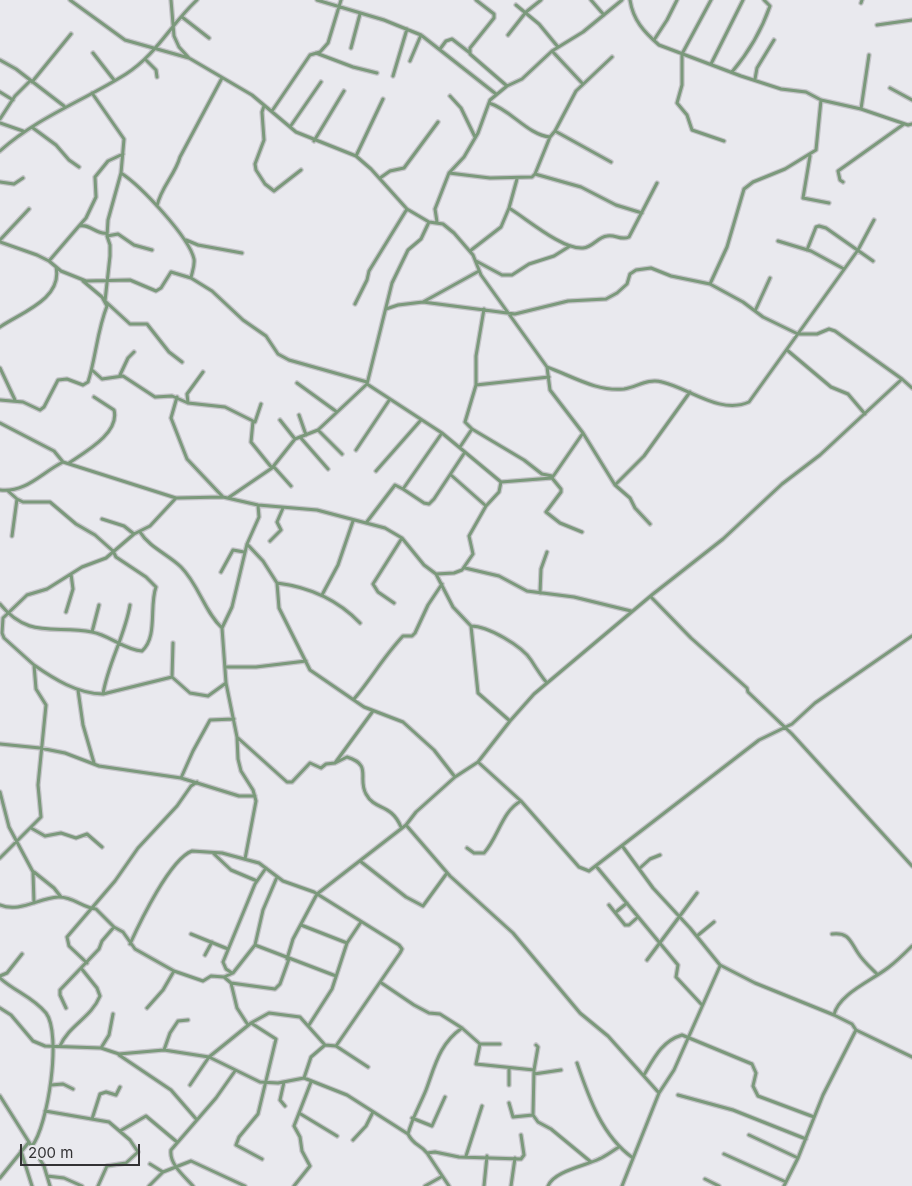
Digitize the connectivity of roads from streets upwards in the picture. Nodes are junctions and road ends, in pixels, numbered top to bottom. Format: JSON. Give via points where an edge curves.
{"nodes":[{"id":1,"x":70,"y":0,"type":"edge"},
{"id":2,"x":171,"y":0,"type":"edge"},
{"id":3,"x":197,"y":0,"type":"edge"},
{"id":4,"x":317,"y":0,"type":"edge"},
{"id":5,"x":341,"y":0,"type":"edge"},
{"id":6,"x":476,"y":0,"type":"edge"},
{"id":7,"x":541,"y":0,"type":"edge"},
{"id":8,"x":591,"y":0,"type":"edge"},
{"id":9,"x":622,"y":0,"type":"edge"},
{"id":10,"x":630,"y":0,"type":"edge"},
{"id":11,"x":677,"y":0,"type":"edge"},
{"id":12,"x":711,"y":0,"type":"edge"},
{"id":13,"x":743,"y":0,"type":"edge"},
{"id":14,"x":764,"y":0,"type":"edge"},
{"id":15,"x":481,"y":1,"type":"edge"},
{"id":16,"x":516,"y":5,"type":"dead end"},
{"id":17,"x":338,"y":8,"type":"junction"},
{"id":18,"x":526,"y":12,"type":"junction"},
{"id":19,"x":360,"y":14,"type":"junction"},
{"id":20,"x":604,"y":15,"type":"junction"},
{"id":21,"x":182,"y":16,"type":"junction"},
{"id":22,"x":912,"y":20,"type":"edge"},
{"id":23,"x":878,"y":25,"type":"dead end"},
{"id":24,"x":174,"y":27,"type":"junction"},
{"id":25,"x":407,"y":29,"type":"junction"},
{"id":26,"x":70,"y":34,"type":"dead end"},
{"id":27,"x":421,"y":35,"type":"junction"},
{"id":28,"x":508,"y":35,"type":"dead end"},
{"id":29,"x":209,"y":38,"type":"dead end"},
{"id":30,"x":654,"y":40,"type":"junction"},
{"id":31,"x":774,"y":40,"type":"dead end"},
{"id":32,"x":558,"y":47,"type":"junction"},
{"id":33,"x":156,"y":48,"type":"junction"},
{"id":34,"x":350,"y":48,"type":"dead end"},
{"id":35,"x":440,"y":49,"type":"junction"},
{"id":36,"x":552,"y":51,"type":"junction"},
{"id":37,"x":93,"y":53,"type":"dead end"},
{"id":38,"x":316,"y":53,"type":"junction"},
{"id":39,"x":470,"y":54,"type":"junction"},
{"id":40,"x":682,"y":54,"type":"junction"},
{"id":41,"x":869,"y":55,"type":"dead end"},
{"id":42,"x":612,"y":57,"type":"dead end"},
{"id":43,"x":189,"y":58,"type":"junction"},
{"id":44,"x":145,"y":59,"type":"junction"},
{"id":45,"x":0,"y":60,"type":"edge"},
{"id":46,"x":410,"y":61,"type":"dead end"},
{"id":47,"x":711,"y":64,"type":"junction"},
{"id":48,"x":732,"y":72,"type":"junction"},
{"id":49,"x":377,"y":73,"type":"dead end"},
{"id":50,"x":393,"y":76,"type":"dead end"},
{"id":51,"x":157,"y":77,"type":"dead end"},
{"id":52,"x":222,"y":78,"type":"junction"},
{"id":53,"x":755,"y":79,"type":"junction"},
{"id":54,"x":114,"y":80,"type":"junction"},
{"id":55,"x":31,"y":82,"type":"junction"},
{"id":56,"x":321,"y":82,"type":"dead end"},
{"id":57,"x":582,"y":83,"type":"junction"},
{"id":58,"x":507,"y":86,"type":"junction"},
{"id":59,"x":890,"y":88,"type":"dead end"},
{"id":60,"x":344,"y":91,"type":"dead end"},
{"id":61,"x":0,"y":92,"type":"edge"},
{"id":62,"x":92,"y":93,"type":"junction"},
{"id":63,"x":496,"y":94,"type":"junction"},
{"id":64,"x":450,"y":96,"type":"dead end"},
{"id":65,"x":383,"y":99,"type":"dead end"},
{"id":66,"x":13,"y":100,"type":"junction"},
{"id":67,"x":821,"y":100,"type":"junction"},
{"id":68,"x":912,"y":100,"type":"edge"},
{"id":69,"x":488,"y":103,"type":"junction"},
{"id":70,"x":65,"y":106,"type":"junction"},
{"id":71,"x":264,"y":106,"type":"junction"},
{"id":72,"x":861,"y":109,"type":"junction"},
{"id":73,"x":272,"y":111,"type":"junction"},
{"id":74,"x":0,"y":119,"type":"edge"},
{"id":75,"x":438,"y":122,"type":"dead end"},
{"id":76,"x":0,"y":123,"type":"edge"},
{"id":77,"x":905,"y":124,"type":"junction"},
{"id":78,"x":912,"y":124,"type":"edge"},
{"id":79,"x":290,"y":127,"type":"junction"},
{"id":80,"x":32,"y":128,"type":"junction"},
{"id":81,"x":23,"y":131,"type":"junction"},
{"id":82,"x":555,"y":131,"type":"junction"},
{"id":83,"x":476,"y":137,"type":"junction"},
{"id":84,"x":550,"y":137,"type":"junction"},
{"id":85,"x":314,"y":141,"type":"junction"},
{"id":86,"x":724,"y":141,"type":"dead end"},
{"id":87,"x":0,"y":151,"type":"edge"},
{"id":88,"x":123,"y":154,"type":"junction"},
{"id":89,"x":356,"y":156,"type":"junction"},
{"id":90,"x":810,"y":156,"type":"junction"},
{"id":91,"x":611,"y":162,"type":"dead end"},
{"id":92,"x":79,"y":167,"type":"dead end"},
{"id":93,"x":301,"y":170,"type":"dead end"},
{"id":94,"x":121,"y":173,"type":"junction"},
{"id":95,"x":449,"y":173,"type":"junction"},
{"id":96,"x":536,"y":174,"type":"junction"},
{"id":97,"x":24,"y":178,"type":"dead end"},
{"id":98,"x":380,"y":178,"type":"junction"},
{"id":99,"x":517,"y":179,"type":"junction"},
{"id":100,"x":0,"y":182,"type":"edge"},
{"id":101,"x":843,"y":182,"type":"dead end"},
{"id":102,"x":657,"y":183,"type":"dead end"},
{"id":103,"x":829,"y":203,"type":"dead end"},
{"id":104,"x":157,"y":206,"type":"junction"},
{"id":105,"x":509,"y":208,"type":"junction"},
{"id":106,"x":29,"y":209,"type":"dead end"},
{"id":107,"x":407,"y":209,"type":"junction"},
{"id":108,"x":642,"y":213,"type":"junction"},
{"id":109,"x":874,"y":220,"type":"dead end"},
{"id":110,"x":429,"y":222,"type":"junction"},
{"id":111,"x":437,"y":222,"type":"junction"},
{"id":112,"x":78,"y":226,"type":"junction"},
{"id":113,"x":107,"y":235,"type":"junction"},
{"id":114,"x":184,"y":238,"type":"junction"},
{"id":115,"x":778,"y":241,"type":"dead end"},
{"id":116,"x":0,"y":243,"type":"edge"},
{"id":117,"x":570,"y":245,"type":"junction"},
{"id":118,"x":152,"y":250,"type":"dead end"},
{"id":119,"x":807,"y":250,"type":"junction"},
{"id":120,"x":858,"y":250,"type":"junction"},
{"id":121,"x":470,"y":251,"type":"junction"},
{"id":122,"x":242,"y":254,"type":"dead end"},
{"id":123,"x":49,"y":261,"type":"junction"},
{"id":124,"x":476,"y":261,"type":"junction"},
{"id":125,"x":873,"y":262,"type":"dead end"},
{"id":126,"x":56,"y":267,"type":"junction"},
{"id":127,"x":844,"y":269,"type":"junction"},
{"id":128,"x":479,"y":271,"type":"junction"},
{"id":129,"x":191,"y":278,"type":"junction"},
{"id":130,"x":770,"y":278,"type":"dead end"},
{"id":131,"x":81,"y":279,"type":"junction"},
{"id":132,"x":109,"y":279,"type":"junction"},
{"id":133,"x":710,"y":284,"type":"junction"},
{"id":134,"x":105,"y":301,"type":"junction"},
{"id":135,"x":423,"y":302,"type":"junction"},
{"id":136,"x":355,"y":304,"type":"dead end"},
{"id":137,"x":386,"y":309,"type":"junction"},
{"id":138,"x":484,"y":309,"type":"junction"},
{"id":139,"x":755,"y":311,"type":"junction"},
{"id":140,"x":506,"y":312,"type":"junction"},
{"id":141,"x":0,"y":327,"type":"edge"},
{"id":142,"x":798,"y":334,"type":"junction"},
{"id":143,"x":787,"y":350,"type":"junction"},
{"id":144,"x":134,"y":352,"type":"dead end"},
{"id":145,"x":182,"y":362,"type":"dead end"},
{"id":146,"x":547,"y":367,"type":"junction"},
{"id":147,"x":0,"y":368,"type":"edge"},
{"id":148,"x":92,"y":370,"type":"junction"},
{"id":149,"x":203,"y":372,"type":"dead end"},
{"id":150,"x":120,"y":376,"type":"junction"},
{"id":151,"x":549,"y":377,"type":"junction"},
{"id":152,"x":902,"y":379,"type":"junction"},
{"id":153,"x":297,"y":383,"type":"dead end"},
{"id":154,"x":367,"y":383,"type":"junction"},
{"id":155,"x":476,"y":385,"type":"junction"},
{"id":156,"x":912,"y":388,"type":"edge"},
{"id":157,"x":690,"y":392,"type":"junction"},
{"id":158,"x":94,"y":397,"type":"dead end"},
{"id":159,"x":177,"y":397,"type":"junction"},
{"id":160,"x":390,"y":399,"type":"junction"},
{"id":161,"x":0,"y":400,"type":"edge"},
{"id":162,"x":15,"y":400,"type":"junction"},
{"id":163,"x":188,"y":403,"type":"junction"},
{"id":164,"x":261,"y":404,"type":"dead end"},
{"id":165,"x":337,"y":412,"type":"junction"},
{"id":166,"x":865,"y":414,"type":"junction"},
{"id":167,"x":299,"y":415,"type":"dead end"},
{"id":168,"x":280,"y":420,"type":"dead end"},
{"id":169,"x":421,"y":420,"type":"junction"},
{"id":170,"x":255,"y":422,"type":"junction"},
{"id":171,"x":0,"y":423,"type":"edge"},
{"id":172,"x":472,"y":429,"type":"junction"},
{"id":173,"x":318,"y":430,"type":"junction"},
{"id":174,"x":442,"y":433,"type":"junction"},
{"id":175,"x":583,"y":433,"type":"junction"},
{"id":176,"x":306,"y":435,"type":"junction"},
{"id":177,"x":300,"y":437,"type":"junction"},
{"id":178,"x":295,"y":439,"type":"junction"},
{"id":179,"x":460,"y":447,"type":"junction"},
{"id":180,"x":356,"y":450,"type":"dead end"},
{"id":181,"x":465,"y":452,"type":"junction"},
{"id":182,"x":342,"y":454,"type":"dead end"},
{"id":183,"x":62,"y":462,"type":"junction"},
{"id":184,"x":68,"y":463,"type":"junction"},
{"id":185,"x":273,"y":467,"type":"junction"},
{"id":186,"x":328,"y":469,"type":"dead end"},
{"id":187,"x":376,"y":471,"type":"dead end"},
{"id":188,"x":451,"y":475,"type":"junction"},
{"id":189,"x":552,"y":477,"type":"junction"},
{"id":190,"x":501,"y":482,"type":"junction"},
{"id":191,"x":615,"y":485,"type":"junction"},
{"id":192,"x":291,"y":486,"type":"dead end"},
{"id":193,"x":403,"y":489,"type":"junction"},
{"id":194,"x":0,"y":490,"type":"edge"},
{"id":195,"x":8,"y":491,"type":"junction"},
{"id":196,"x":223,"y":497,"type":"junction"},
{"id":197,"x":176,"y":498,"type":"junction"},
{"id":198,"x":228,"y":498,"type":"junction"},
{"id":199,"x":17,"y":499,"type":"junction"},
{"id":200,"x":258,"y":505,"type":"junction"},
{"id":201,"x":486,"y":506,"type":"junction"},
{"id":202,"x":283,"y":508,"type":"junction"},
{"id":203,"x":102,"y":519,"type":"dead end"},
{"id":204,"x":353,"y":521,"type":"junction"},
{"id":205,"x":366,"y":523,"type":"junction"},
{"id":206,"x":650,"y":524,"type":"dead end"},
{"id":207,"x":140,"y":532,"type":"junction"},
{"id":208,"x":582,"y":532,"type":"dead end"},
{"id":209,"x":134,"y":534,"type":"junction"},
{"id":210,"x":12,"y":536,"type":"dead end"},
{"id":211,"x":402,"y":538,"type":"junction"},
{"id":212,"x":270,"y":541,"type":"dead end"},
{"id":213,"x":247,"y":544,"type":"junction"},
{"id":214,"x":113,"y":551,"type":"junction"},
{"id":215,"x":244,"y":552,"type":"junction"},
{"id":216,"x":546,"y":552,"type":"dead end"},
{"id":217,"x":464,"y":568,"type":"junction"},
{"id":218,"x":221,"y":572,"type":"dead end"},
{"id":219,"x":71,"y":574,"type":"junction"},
{"id":220,"x":436,"y":574,"type":"junction"},
{"id":221,"x":277,"y":583,"type":"junction"},
{"id":222,"x":442,"y":584,"type":"junction"},
{"id":223,"x":540,"y":593,"type":"junction"},
{"id":224,"x":322,"y":595,"type":"junction"},
{"id":225,"x":651,"y":597,"type":"junction"},
{"id":226,"x":394,"y":603,"type":"dead end"},
{"id":227,"x":0,"y":604,"type":"edge"},
{"id":228,"x":99,"y":604,"type":"dead end"},
{"id":229,"x":130,"y":605,"type":"dead end"},
{"id":230,"x":632,"y":611,"type":"junction"},
{"id":231,"x":7,"y":612,"type":"junction"},
{"id":232,"x":66,"y":612,"type":"dead end"},
{"id":233,"x":360,"y":623,"type":"dead end"},
{"id":234,"x":471,"y":626,"type":"junction"},
{"id":235,"x":222,"y":628,"type":"junction"},
{"id":236,"x":92,"y":632,"type":"junction"},
{"id":237,"x":912,"y":636,"type":"edge"},
{"id":238,"x":120,"y":643,"type":"junction"},
{"id":239,"x":173,"y":643,"type":"dead end"},
{"id":240,"x":306,"y":661,"type":"junction"},
{"id":241,"x":34,"y":664,"type":"junction"},
{"id":242,"x":226,"y":667,"type":"junction"},
{"id":243,"x":172,"y":678,"type":"junction"},
{"id":244,"x":547,"y":683,"type":"junction"},
{"id":245,"x":226,"y":684,"type":"junction"},
{"id":246,"x":78,"y":690,"type":"junction"},
{"id":247,"x":103,"y":694,"type":"junction"},
{"id":248,"x":354,"y":700,"type":"junction"},
{"id":249,"x":373,"y":711,"type":"junction"},
{"id":250,"x":234,"y":719,"type":"junction"},
{"id":251,"x":510,"y":721,"type":"junction"},
{"id":252,"x":784,"y":727,"type":"junction"},
{"id":253,"x":237,"y":737,"type":"junction"},
{"id":254,"x":0,"y":744,"type":"edge"},
{"id":255,"x":40,"y":748,"type":"junction"},
{"id":256,"x":478,"y":762,"type":"junction"},
{"id":257,"x":94,"y":763,"type":"junction"},
{"id":258,"x":335,"y":763,"type":"junction"},
{"id":259,"x":456,"y":777,"type":"junction"},
{"id":260,"x":181,"y":778,"type":"junction"},
{"id":261,"x":197,"y":782,"type":"junction"},
{"id":262,"x":0,"y":792,"type":"edge"},
{"id":263,"x":255,"y":796,"type":"junction"},
{"id":264,"x":521,"y":801,"type":"junction"},
{"id":265,"x":406,"y":825,"type":"junction"},
{"id":266,"x":401,"y":827,"type":"junction"},
{"id":267,"x":31,"y":828,"type":"junction"},
{"id":268,"x":18,"y":842,"type":"junction"},
{"id":269,"x":102,"y":847,"type":"dead end"},
{"id":270,"x":623,"y":847,"type":"junction"},
{"id":271,"x":467,"y":848,"type":"dead end"},
{"id":272,"x":213,"y":853,"type":"junction"},
{"id":273,"x":660,"y":855,"type":"dead end"},
{"id":274,"x":0,"y":858,"type":"edge"},
{"id":275,"x":246,"y":859,"type":"junction"},
{"id":276,"x":360,"y":861,"type":"junction"},
{"id":277,"x":596,"y":866,"type":"junction"},
{"id":278,"x":912,"y":866,"type":"edge"},
{"id":279,"x":266,"y":868,"type":"junction"},
{"id":280,"x":640,"y":868,"type":"junction"},
{"id":281,"x":33,"y":872,"type":"junction"},
{"id":282,"x":447,"y":872,"type":"junction"},
{"id":283,"x":277,"y":877,"type":"junction"},
{"id":284,"x":257,"y":881,"type":"junction"},
{"id":285,"x":698,"y":893,"type":"dead end"},
{"id":286,"x":316,"y":894,"type":"junction"},
{"id":287,"x":61,"y":897,"type":"junction"},
{"id":288,"x":34,"y":903,"type":"junction"},
{"id":289,"x":627,"y":903,"type":"junction"},
{"id":290,"x":0,"y":905,"type":"edge"},
{"id":291,"x":609,"y":905,"type":"dead end"},
{"id":292,"x":90,"y":908,"type":"junction"},
{"id":293,"x":616,"y":912,"type":"junction"},
{"id":294,"x":679,"y":915,"type":"junction"},
{"id":295,"x":638,"y":917,"type":"junction"},
{"id":296,"x":361,"y":922,"type":"junction"},
{"id":297,"x":714,"y":922,"type":"dead end"},
{"id":298,"x":301,"y":925,"type":"junction"},
{"id":299,"x":114,"y":927,"type":"junction"},
{"id":300,"x":190,"y":934,"type":"dead end"},
{"id":301,"x":832,"y":934,"type":"dead end"},
{"id":302,"x":697,"y":936,"type":"junction"},
{"id":303,"x":212,"y":942,"type":"junction"},
{"id":304,"x":346,"y":943,"type":"junction"},
{"id":305,"x":660,"y":943,"type":"junction"},
{"id":306,"x":130,"y":944,"type":"junction"},
{"id":307,"x":255,"y":945,"type":"junction"},
{"id":308,"x":912,"y":946,"type":"edge"},
{"id":309,"x":228,"y":948,"type":"junction"},
{"id":310,"x":22,"y":954,"type":"dead end"},
{"id":311,"x":205,"y":955,"type":"dead end"},
{"id":312,"x":288,"y":959,"type":"junction"},
{"id":313,"x":647,"y":960,"type":"dead end"},
{"id":314,"x":86,"y":963,"type":"junction"},
{"id":315,"x":720,"y":966,"type":"junction"},
{"id":316,"x":81,"y":968,"type":"junction"},
{"id":317,"x":174,"y":971,"type":"junction"},
{"id":318,"x":233,"y":973,"type":"junction"},
{"id":319,"x":877,"y":974,"type":"junction"},
{"id":320,"x":336,"y":976,"type":"junction"},
{"id":321,"x":0,"y":977,"type":"edge"},
{"id":322,"x":224,"y":977,"type":"junction"},
{"id":323,"x":380,"y":982,"type":"junction"},
{"id":324,"x":231,"y":983,"type":"junction"},
{"id":325,"x":702,"y":1005,"type":"junction"},
{"id":326,"x":0,"y":1008,"type":"edge"},
{"id":327,"x":66,"y":1008,"type":"dead end"},
{"id":328,"x":146,"y":1008,"type":"dead end"},
{"id":329,"x":113,"y":1014,"type":"dead end"},
{"id":330,"x":834,"y":1015,"type":"junction"},
{"id":331,"x":188,"y":1020,"type":"dead end"},
{"id":332,"x":250,"y":1024,"type":"junction"},
{"id":333,"x":309,"y":1026,"type":"junction"},
{"id":334,"x":462,"y":1028,"type":"junction"},
{"id":335,"x":856,"y":1030,"type":"junction"},
{"id":336,"x":688,"y":1038,"type":"junction"},
{"id":337,"x":480,"y":1044,"type":"junction"},
{"id":338,"x":500,"y":1044,"type":"dead end"},
{"id":339,"x":326,"y":1045,"type":"junction"},
{"id":340,"x":536,"y":1045,"type":"dead end"},
{"id":341,"x":54,"y":1046,"type":"junction"},
{"id":342,"x":60,"y":1046,"type":"junction"},
{"id":343,"x":336,"y":1046,"type":"junction"},
{"id":344,"x":101,"y":1048,"type":"junction"},
{"id":345,"x":164,"y":1050,"type":"junction"},
{"id":346,"x":119,"y":1054,"type":"junction"},
{"id":347,"x":209,"y":1057,"type":"junction"},
{"id":348,"x":912,"y":1057,"type":"edge"},
{"id":349,"x":578,"y":1063,"type":"dead end"},
{"id":350,"x":368,"y":1067,"type":"dead end"},
{"id":351,"x":509,"y":1068,"type":"junction"},
{"id":352,"x":561,"y":1070,"type":"dead end"},
{"id":353,"x":235,"y":1071,"type":"junction"},
{"id":354,"x":534,"y":1072,"type":"junction"},
{"id":355,"x":644,"y":1075,"type":"junction"},
{"id":356,"x":304,"y":1078,"type":"junction"},
{"id":357,"x":265,"y":1082,"type":"junction"},
{"id":358,"x":284,"y":1082,"type":"junction"},
{"id":359,"x":311,"y":1082,"type":"junction"},
{"id":360,"x":509,"y":1084,"type":"dead end"},
{"id":361,"x":190,"y":1085,"type":"dead end"},
{"id":362,"x":51,"y":1086,"type":"junction"},
{"id":363,"x":120,"y":1087,"type":"dead end"},
{"id":364,"x":73,"y":1089,"type":"dead end"},
{"id":365,"x":659,"y":1093,"type":"junction"},
{"id":366,"x":678,"y":1095,"type":"dead end"},
{"id":367,"x":0,"y":1096,"type":"edge"},
{"id":368,"x":446,"y":1097,"type":"dead end"},
{"id":369,"x":509,"y":1103,"type":"dead end"},
{"id":370,"x":284,"y":1106,"type":"dead end"},
{"id":371,"x":482,"y":1106,"type":"dead end"},
{"id":372,"x":45,"y":1111,"type":"junction"},
{"id":373,"x":299,"y":1112,"type":"junction"},
{"id":374,"x":373,"y":1112,"type":"junction"},
{"id":375,"x":534,"y":1115,"type":"junction"},
{"id":376,"x":814,"y":1117,"type":"junction"},
{"id":377,"x":412,"y":1118,"type":"junction"},
{"id":378,"x":92,"y":1119,"type":"junction"},
{"id":379,"x":197,"y":1120,"type":"junction"},
{"id":380,"x":120,"y":1131,"type":"junction"},
{"id":381,"x":408,"y":1134,"type":"junction"},
{"id":382,"x":521,"y":1135,"type":"dead end"},
{"id":383,"x":749,"y":1135,"type":"dead end"},
{"id":384,"x":337,"y":1136,"type":"dead end"},
{"id":385,"x":806,"y":1139,"type":"junction"},
{"id":386,"x":353,"y":1140,"type":"dead end"},
{"id":387,"x":29,"y":1142,"type":"junction"},
{"id":388,"x":177,"y":1142,"type":"junction"},
{"id":389,"x":32,"y":1146,"type":"junction"},
{"id":390,"x":619,"y":1147,"type":"junction"},
{"id":391,"x":21,"y":1151,"type":"junction"},
{"id":392,"x":427,"y":1153,"type":"junction"},
{"id":393,"x":724,"y":1154,"type":"dead end"},
{"id":394,"x":466,"y":1156,"type":"junction"},
{"id":395,"x":487,"y":1156,"type":"junction"},
{"id":396,"x":515,"y":1158,"type":"junction"},
{"id":397,"x":633,"y":1158,"type":"junction"},
{"id":398,"x":798,"y":1158,"type":"junction"},
{"id":399,"x":262,"y":1159,"type":"dead end"},
{"id":400,"x":591,"y":1162,"type":"junction"},
{"id":401,"x":150,"y":1164,"type":"dead end"},
{"id":402,"x":177,"y":1168,"type":"junction"},
{"id":403,"x":163,"y":1172,"type":"junction"},
{"id":404,"x":47,"y":1176,"type":"junction"},
{"id":405,"x":441,"y":1177,"type":"junction"},
{"id":406,"x":0,"y":1178,"type":"edge"},
{"id":407,"x":705,"y":1179,"type":"dead end"},
{"id":408,"x":785,"y":1184,"type":"edge"},
{"id":409,"x":32,"y":1186,"type":"edge"},
{"id":410,"x":50,"y":1186,"type":"edge"},
{"id":411,"x":82,"y":1186,"type":"edge"},
{"id":412,"x":98,"y":1186,"type":"edge"},
{"id":413,"x":149,"y":1186,"type":"edge"},
{"id":414,"x":193,"y":1186,"type":"edge"},
{"id":415,"x":245,"y":1186,"type":"edge"},
{"id":416,"x":294,"y":1186,"type":"edge"},
{"id":417,"x":426,"y":1186,"type":"edge"},
{"id":418,"x":449,"y":1186,"type":"edge"},
{"id":419,"x":484,"y":1186,"type":"edge"},
{"id":420,"x":511,"y":1186,"type":"edge"},
{"id":421,"x":548,"y":1186,"type":"edge"},
{"id":422,"x":622,"y":1186,"type":"edge"},
{"id":423,"x":719,"y":1186,"type":"edge"}],
"edges":[{"from":1,"to":33,"type":"street","via":[[125,40]]},
{"from":2,"to":24,"type":"street"},
{"from":3,"to":21,"type":"street"},
{"from":4,"to":17,"type":"street"},
{"from":5,"to":17,"type":"street"},
{"from":6,"to":15,"type":"street"},
{"from":7,"to":18,"type":"street"},
{"from":8,"to":20,"type":"street"},
{"from":9,"to":20,"type":"street"},
{"from":10,"to":30,"type":"street","via":[[638,25]]},
{"from":11,"to":30,"type":"street"},
{"from":12,"to":40,"type":"street"},
{"from":13,"to":47,"type":"street"},
{"from":14,"to":48,"type":"street","via":[[770,6],[767,16]]},
{"from":15,"to":39,"type":"street","via":[[494,18],[470,48]]},
{"from":16,"to":18,"type":"street"},
{"from":17,"to":19,"type":"street"},
{"from":17,"to":38,"type":"street","via":[[328,43]]},
{"from":18,"to":28,"type":"street"},
{"from":18,"to":32,"type":"street"},
{"from":19,"to":25,"type":"street"},
{"from":19,"to":34,"type":"street"},
{"from":20,"to":32,"type":"street"},
{"from":21,"to":24,"type":"street"},
{"from":21,"to":29,"type":"street"},
{"from":22,"to":23,"type":"street"},
{"from":24,"to":33,"type":"street"},
{"from":24,"to":43,"type":"street","via":[[179,47]]},
{"from":25,"to":27,"type":"street"},
{"from":25,"to":50,"type":"street"},
{"from":26,"to":55,"type":"street"},
{"from":27,"to":35,"type":"street"},
{"from":27,"to":46,"type":"street"},
{"from":30,"to":40,"type":"street"},
{"from":31,"to":53,"type":"street","via":[[757,68]]},
{"from":32,"to":36,"type":"street"},
{"from":33,"to":43,"type":"street"},
{"from":33,"to":44,"type":"street"},
{"from":35,"to":39,"type":"street","via":[[452,39]]},
{"from":35,"to":63,"type":"street"},
{"from":36,"to":57,"type":"street"},
{"from":36,"to":58,"type":"street","via":[[522,79]]},
{"from":37,"to":54,"type":"street"},
{"from":38,"to":49,"type":"street"},
{"from":38,"to":73,"type":"street","via":[[310,55]]},
{"from":39,"to":58,"type":"street"},
{"from":40,"to":47,"type":"street"},
{"from":40,"to":86,"type":"street","via":[[678,106],[687,115],[692,130]]},
{"from":41,"to":72,"type":"street"},
{"from":42,"to":57,"type":"street"},
{"from":43,"to":52,"type":"street"},
{"from":44,"to":51,"type":"street","via":[[156,70]]},
{"from":44,"to":54,"type":"street"},
{"from":45,"to":55,"type":"street"},
{"from":47,"to":48,"type":"street"},
{"from":48,"to":53,"type":"street"},
{"from":52,"to":71,"type":"street"},
{"from":52,"to":104,"type":"street","via":[[180,156],[177,168],[163,188]]},
{"from":53,"to":67,"type":"street","via":[[781,89],[806,92]]},
{"from":54,"to":62,"type":"street"},
{"from":55,"to":66,"type":"street"},
{"from":55,"to":70,"type":"street"},
{"from":56,"to":79,"type":"street"},
{"from":57,"to":82,"type":"street"},
{"from":58,"to":63,"type":"street"},
{"from":59,"to":68,"type":"street"},
{"from":60,"to":85,"type":"street"},
{"from":61,"to":66,"type":"street"},
{"from":62,"to":70,"type":"street"},
{"from":62,"to":88,"type":"street","via":[[124,139]]},
{"from":63,"to":69,"type":"street"},
{"from":64,"to":83,"type":"street","via":[[461,108]]},
{"from":65,"to":89,"type":"street"},
{"from":66,"to":74,"type":"street"},
{"from":67,"to":72,"type":"street"},
{"from":67,"to":90,"type":"street","via":[[818,146]]},
{"from":69,"to":83,"type":"street"},
{"from":69,"to":84,"type":"street"},
{"from":70,"to":80,"type":"street"},
{"from":71,"to":73,"type":"street"},
{"from":71,"to":93,"type":"street","via":[[264,140],[255,164],[260,178],[274,190]]},
{"from":72,"to":77,"type":"street"},
{"from":73,"to":79,"type":"street"},
{"from":75,"to":98,"type":"street","via":[[404,168],[390,170]]},
{"from":76,"to":81,"type":"street"},
{"from":77,"to":78,"type":"street"},
{"from":77,"to":101,"type":"street","via":[[838,171]]},
{"from":79,"to":85,"type":"street"},
{"from":80,"to":81,"type":"street"},
{"from":80,"to":92,"type":"street","via":[[56,144]]},
{"from":81,"to":87,"type":"street"},
{"from":82,"to":84,"type":"street"},
{"from":82,"to":91,"type":"street"},
{"from":83,"to":95,"type":"street"},
{"from":84,"to":96,"type":"street"},
{"from":85,"to":89,"type":"street"},
{"from":88,"to":94,"type":"street"},
{"from":88,"to":112,"type":"street","via":[[108,161],[95,177],[96,197],[86,218]]},
{"from":89,"to":98,"type":"street"},
{"from":90,"to":103,"type":"street","via":[[803,198]]},
{"from":90,"to":133,"type":"street","via":[[785,170],[752,182],[744,189],[727,247]]},
{"from":94,"to":104,"type":"street"},
{"from":94,"to":113,"type":"street"},
{"from":95,"to":99,"type":"street"},
{"from":95,"to":111,"type":"street","via":[[435,209]]},
{"from":96,"to":99,"type":"street"},
{"from":96,"to":108,"type":"street","via":[[581,187],[616,205]]},
{"from":97,"to":100,"type":"street","via":[[14,184]]},
{"from":98,"to":107,"type":"street"},
{"from":99,"to":105,"type":"street"},
{"from":102,"to":108,"type":"street"},
{"from":104,"to":114,"type":"street"},
{"from":105,"to":117,"type":"street"},
{"from":105,"to":121,"type":"street","via":[[499,229]]},
{"from":106,"to":116,"type":"street"},
{"from":107,"to":110,"type":"street"},
{"from":107,"to":136,"type":"street","via":[[369,271]]},
{"from":108,"to":117,"type":"street","via":[[627,238],[606,236],[586,248]]},
{"from":109,"to":120,"type":"street"},
{"from":110,"to":111,"type":"street"},
{"from":110,"to":137,"type":"street","via":[[406,253],[392,283]]},
{"from":111,"to":121,"type":"street","via":[[448,227]]},
{"from":112,"to":113,"type":"street","via":[[88,226]]},
{"from":112,"to":123,"type":"street"},
{"from":113,"to":118,"type":"street","via":[[118,234],[134,245]]},
{"from":113,"to":132,"type":"street","via":[[110,245]]},
{"from":114,"to":122,"type":"street","via":[[190,243]]},
{"from":114,"to":129,"type":"street","via":[[194,259]]},
{"from":115,"to":119,"type":"street"},
{"from":116,"to":123,"type":"street"},
{"from":117,"to":124,"type":"street","via":[[512,275],[502,275]]},
{"from":119,"to":120,"type":"street","via":[[819,226]]},
{"from":119,"to":127,"type":"street"},
{"from":120,"to":125,"type":"street"},
{"from":120,"to":127,"type":"street"},
{"from":121,"to":124,"type":"street"},
{"from":123,"to":126,"type":"street"},
{"from":124,"to":128,"type":"street"},
{"from":126,"to":131,"type":"street"},
{"from":126,"to":141,"type":"street","via":[[56,278],[46,297]]},
{"from":127,"to":142,"type":"street"},
{"from":128,"to":135,"type":"street"},
{"from":128,"to":140,"type":"street"},
{"from":129,"to":132,"type":"street","via":[[171,272],[162,288],[156,291],[130,280]]},
{"from":129,"to":154,"type":"street","via":[[212,291],[261,332],[283,357]]},
{"from":130,"to":139,"type":"street"},
{"from":131,"to":132,"type":"street"},
{"from":131,"to":134,"type":"street"},
{"from":132,"to":134,"type":"street"},
{"from":133,"to":139,"type":"street"},
{"from":133,"to":140,"type":"street","via":[[671,276],[656,269],[641,269],[630,274],[627,284],[606,299],[568,301],[525,313]]},
{"from":134,"to":145,"type":"street","via":[[130,324],[147,324],[169,352]]},
{"from":134,"to":148,"type":"street","via":[[107,306],[100,324]]},
{"from":135,"to":137,"type":"street"},
{"from":135,"to":138,"type":"street"},
{"from":137,"to":154,"type":"street"},
{"from":138,"to":140,"type":"street"},
{"from":138,"to":155,"type":"street","via":[[476,356]]},
{"from":139,"to":142,"type":"street"},
{"from":140,"to":146,"type":"street"},
{"from":142,"to":143,"type":"street"},
{"from":142,"to":152,"type":"street","via":[[817,334],[829,329]]},
{"from":143,"to":157,"type":"street","via":[[755,397],[742,406],[714,403]]},
{"from":143,"to":166,"type":"street","via":[[831,387],[848,394]]},
{"from":144,"to":150,"type":"street"},
{"from":146,"to":151,"type":"street"},
{"from":146,"to":157,"type":"street","via":[[600,388],[624,389],[653,381]]},
{"from":147,"to":162,"type":"street"},
{"from":148,"to":150,"type":"street","via":[[102,379]]},
{"from":148,"to":162,"type":"street","via":[[86,385],[58,380],[42,409]]},
{"from":149,"to":163,"type":"street","via":[[187,394]]},
{"from":150,"to":159,"type":"street","via":[[152,396]]},
{"from":151,"to":155,"type":"street"},
{"from":151,"to":175,"type":"street","via":[[550,390]]},
{"from":152,"to":156,"type":"street"},
{"from":152,"to":166,"type":"street"},
{"from":153,"to":165,"type":"street"},
{"from":154,"to":160,"type":"street"},
{"from":154,"to":165,"type":"street"},
{"from":155,"to":172,"type":"street","via":[[465,422]]},
{"from":157,"to":191,"type":"street","via":[[644,456]]},
{"from":158,"to":184,"type":"street","via":[[114,410],[112,424],[93,446]]},
{"from":159,"to":163,"type":"street"},
{"from":159,"to":196,"type":"street","via":[[171,418],[188,459]]},
{"from":160,"to":169,"type":"street"},
{"from":160,"to":180,"type":"street"},
{"from":161,"to":162,"type":"street"},
{"from":163,"to":170,"type":"street","via":[[224,406]]},
{"from":164,"to":170,"type":"street"},
{"from":165,"to":173,"type":"street"},
{"from":166,"to":225,"type":"street","via":[[723,539]]},
{"from":167,"to":176,"type":"street"},
{"from":168,"to":178,"type":"street"},
{"from":169,"to":174,"type":"street"},
{"from":169,"to":187,"type":"street"},
{"from":170,"to":185,"type":"street","via":[[251,442]]},
{"from":171,"to":183,"type":"street","via":[[54,451]]},
{"from":172,"to":179,"type":"street"},
{"from":172,"to":189,"type":"street","via":[[542,474]]},
{"from":173,"to":176,"type":"street"},
{"from":173,"to":182,"type":"street"},
{"from":174,"to":179,"type":"street"},
{"from":174,"to":193,"type":"street"},
{"from":175,"to":189,"type":"street"},
{"from":175,"to":191,"type":"street"},
{"from":176,"to":177,"type":"street"},
{"from":177,"to":178,"type":"street"},
{"from":177,"to":186,"type":"street"},
{"from":178,"to":185,"type":"street"},
{"from":179,"to":181,"type":"street"},
{"from":181,"to":188,"type":"street"},
{"from":181,"to":190,"type":"street"},
{"from":183,"to":184,"type":"street"},
{"from":183,"to":195,"type":"street","via":[[27,486]]},
{"from":184,"to":197,"type":"street"},
{"from":185,"to":192,"type":"street"},
{"from":185,"to":198,"type":"street"},
{"from":188,"to":193,"type":"street","via":[[429,504]]},
{"from":188,"to":201,"type":"street"},
{"from":189,"to":190,"type":"street"},
{"from":189,"to":208,"type":"street","via":[[561,492],[546,512],[560,523]]},
{"from":190,"to":201,"type":"street","via":[[499,492]]},
{"from":191,"to":206,"type":"street"},
{"from":193,"to":205,"type":"street","via":[[395,485]]},
{"from":194,"to":195,"type":"street"},
{"from":195,"to":199,"type":"street"},
{"from":196,"to":197,"type":"street"},
{"from":196,"to":198,"type":"street"},
{"from":197,"to":207,"type":"street","via":[[150,526]]},
{"from":198,"to":200,"type":"street"},
{"from":199,"to":210,"type":"street"},
{"from":199,"to":214,"type":"street","via":[[33,503],[50,502]]},
{"from":200,"to":202,"type":"street"},
{"from":200,"to":213,"type":"street","via":[[259,518]]},
{"from":201,"to":217,"type":"street","via":[[469,536],[473,554]]},
{"from":202,"to":204,"type":"street","via":[[317,510]]},
{"from":202,"to":212,"type":"street","via":[[277,522],[280,530]]},
{"from":203,"to":209,"type":"street","via":[[124,526]]},
{"from":204,"to":205,"type":"street"},
{"from":204,"to":224,"type":"street","via":[[338,565]]},
{"from":205,"to":211,"type":"street","via":[[385,528]]},
{"from":207,"to":209,"type":"street"},
{"from":207,"to":235,"type":"street","via":[[188,575],[213,619]]},
{"from":209,"to":214,"type":"street"},
{"from":211,"to":220,"type":"street","via":[[424,565]]},
{"from":211,"to":226,"type":"street","via":[[373,584],[378,592]]},
{"from":213,"to":215,"type":"street"},
{"from":213,"to":221,"type":"street"},
{"from":214,"to":219,"type":"street","via":[[106,558]]},
{"from":214,"to":238,"type":"street","via":[[116,557],[156,587],[150,636],[145,649],[139,651]]},
{"from":215,"to":218,"type":"street","via":[[233,550]]},
{"from":215,"to":235,"type":"street","via":[[232,607]]},
{"from":216,"to":223,"type":"street"},
{"from":217,"to":220,"type":"street","via":[[454,573]]},
{"from":217,"to":223,"type":"street","via":[[499,576],[527,591]]},
{"from":219,"to":231,"type":"street","via":[[47,589],[27,595]]},
{"from":219,"to":232,"type":"street","via":[[73,589]]},
{"from":220,"to":222,"type":"street"},
{"from":221,"to":224,"type":"street"},
{"from":221,"to":240,"type":"street","via":[[280,608]]},
{"from":222,"to":234,"type":"street","via":[[453,607]]},
{"from":222,"to":248,"type":"street","via":[[428,605],[420,627],[412,636],[403,636],[393,646]]},
{"from":223,"to":230,"type":"street","via":[[574,596]]},
{"from":224,"to":233,"type":"street"},
{"from":225,"to":230,"type":"street"},
{"from":225,"to":252,"type":"street"},
{"from":227,"to":231,"type":"street"},
{"from":228,"to":236,"type":"street"},
{"from":229,"to":238,"type":"street"},
{"from":230,"to":244,"type":"street"},
{"from":231,"to":236,"type":"street","via":[[12,619],[26,625]]},
{"from":231,"to":241,"type":"street","via":[[2,624],[4,638]]},
{"from":234,"to":244,"type":"street","via":[[491,630],[523,652]]},
{"from":234,"to":251,"type":"street","via":[[476,689]]},
{"from":235,"to":242,"type":"street"},
{"from":236,"to":238,"type":"street"},
{"from":237,"to":252,"type":"street"},
{"from":238,"to":247,"type":"street","via":[[108,671]]},
{"from":239,"to":243,"type":"street"},
{"from":240,"to":242,"type":"street"},
{"from":240,"to":248,"type":"street","via":[[310,670]]},
{"from":241,"to":246,"type":"street"},
{"from":241,"to":255,"type":"street","via":[[36,689],[46,703]]},
{"from":242,"to":245,"type":"street"},
{"from":243,"to":245,"type":"street","via":[[190,693],[203,696]]},
{"from":243,"to":247,"type":"street"},
{"from":244,"to":251,"type":"street"},
{"from":245,"to":250,"type":"street"},
{"from":246,"to":247,"type":"street"},
{"from":246,"to":257,"type":"street","via":[[83,725]]},
{"from":248,"to":249,"type":"street"},
{"from":249,"to":258,"type":"street"},
{"from":249,"to":259,"type":"street","via":[[409,727]]},
{"from":250,"to":253,"type":"street"},
{"from":250,"to":260,"type":"street","via":[[210,720]]},
{"from":251,"to":256,"type":"street"},
{"from":252,"to":270,"type":"street","via":[[759,740]]},
{"from":252,"to":278,"type":"street"},
{"from":253,"to":258,"type":"street","via":[[290,782],[310,762],[321,768]]},
{"from":253,"to":263,"type":"street","via":[[241,770]]},
{"from":254,"to":255,"type":"street"},
{"from":255,"to":257,"type":"street"},
{"from":255,"to":267,"type":"street","via":[[38,785],[42,814]]},
{"from":256,"to":259,"type":"street"},
{"from":256,"to":264,"type":"street"},
{"from":257,"to":260,"type":"street"},
{"from":258,"to":266,"type":"street","via":[[347,757],[359,762],[363,768],[366,795],[374,803],[390,810]]},
{"from":259,"to":265,"type":"street"},
{"from":260,"to":261,"type":"street"},
{"from":261,"to":263,"type":"street","via":[[239,796]]},
{"from":261,"to":292,"type":"street"},
{"from":262,"to":268,"type":"street","via":[[9,828]]},
{"from":263,"to":275,"type":"street"},
{"from":264,"to":271,"type":"street","via":[[512,806],[484,853],[474,853]]},
{"from":264,"to":277,"type":"street","via":[[579,867],[589,871]]},
{"from":265,"to":266,"type":"street"},
{"from":265,"to":282,"type":"street"},
{"from":266,"to":276,"type":"street"},
{"from":267,"to":268,"type":"street"},
{"from":267,"to":269,"type":"street","via":[[45,836],[61,833],[76,838],[87,834]]},
{"from":268,"to":274,"type":"street"},
{"from":268,"to":281,"type":"street"},
{"from":270,"to":277,"type":"street"},
{"from":270,"to":280,"type":"street"},
{"from":272,"to":275,"type":"street"},
{"from":272,"to":284,"type":"street","via":[[231,870]]},
{"from":272,"to":306,"type":"street","via":[[189,852],[177,863]]},
{"from":273,"to":280,"type":"street"},
{"from":275,"to":279,"type":"street"},
{"from":276,"to":282,"type":"street","via":[[406,897],[423,906]]},
{"from":276,"to":286,"type":"street"},
{"from":277,"to":289,"type":"street"},
{"from":279,"to":283,"type":"street"},
{"from":279,"to":284,"type":"street"},
{"from":280,"to":294,"type":"street","via":[[653,888]]},
{"from":281,"to":287,"type":"street"},
{"from":281,"to":288,"type":"street"},
{"from":282,"to":355,"type":"street","via":[[514,934],[580,1013],[608,1036]]},
{"from":283,"to":286,"type":"street"},
{"from":283,"to":307,"type":"street","via":[[263,910]]},
{"from":284,"to":309,"type":"street"},
{"from":285,"to":294,"type":"street"},
{"from":286,"to":296,"type":"street"},
{"from":286,"to":298,"type":"street"},
{"from":287,"to":288,"type":"street"},
{"from":287,"to":292,"type":"street"},
{"from":288,"to":290,"type":"street"},
{"from":289,"to":293,"type":"street"},
{"from":289,"to":295,"type":"street"},
{"from":291,"to":293,"type":"street"},
{"from":292,"to":299,"type":"street","via":[[96,909]]},
{"from":292,"to":314,"type":"street","via":[[66,940]]},
{"from":293,"to":295,"type":"street","via":[[627,926]]},
{"from":294,"to":302,"type":"street"},
{"from":294,"to":305,"type":"street"},
{"from":295,"to":305,"type":"street"},
{"from":296,"to":304,"type":"street"},
{"from":296,"to":323,"type":"street","via":[[401,947]]},
{"from":297,"to":302,"type":"street"},
{"from":298,"to":304,"type":"street"},
{"from":298,"to":312,"type":"street"},
{"from":299,"to":306,"type":"street","via":[[123,932]]},
{"from":299,"to":314,"type":"street"},
{"from":300,"to":303,"type":"street"},
{"from":301,"to":319,"type":"street","via":[[848,936],[858,954]]},
{"from":302,"to":315,"type":"street"},
{"from":303,"to":309,"type":"street"},
{"from":303,"to":311,"type":"street"},
{"from":304,"to":320,"type":"street"},
{"from":305,"to":313,"type":"street"},
{"from":305,"to":325,"type":"street","via":[[678,965],[678,980]]},
{"from":306,"to":317,"type":"street"},
{"from":307,"to":312,"type":"street"},
{"from":307,"to":318,"type":"street"},
{"from":308,"to":319,"type":"street","via":[[889,968]]},
{"from":309,"to":318,"type":"street","via":[[223,962],[224,967]]},
{"from":310,"to":321,"type":"street"},
{"from":312,"to":320,"type":"street"},
{"from":312,"to":324,"type":"street","via":[[280,984],[275,989]]},
{"from":314,"to":316,"type":"street"},
{"from":315,"to":325,"type":"street"},
{"from":315,"to":330,"type":"street"},
{"from":316,"to":327,"type":"street","via":[[59,993]]},
{"from":316,"to":342,"type":"street","via":[[100,996],[89,1015],[76,1023]]},
{"from":317,"to":322,"type":"street","via":[[197,981],[211,976]]},
{"from":317,"to":328,"type":"street","via":[[163,990]]},
{"from":318,"to":322,"type":"street"},
{"from":319,"to":330,"type":"street","via":[[836,1008]]},
{"from":320,"to":333,"type":"street"},
{"from":321,"to":341,"type":"street","via":[[9,987],[32,998],[46,1013]]},
{"from":322,"to":324,"type":"street"},
{"from":323,"to":334,"type":"street","via":[[414,1005],[429,1013],[440,1014]]},
{"from":323,"to":343,"type":"street"},
{"from":324,"to":332,"type":"street","via":[[237,1008]]},
{"from":325,"to":336,"type":"street"},
{"from":326,"to":341,"type":"street","via":[[11,1015],[34,1041]]},
{"from":329,"to":344,"type":"street","via":[[109,1035]]},
{"from":330,"to":335,"type":"street","via":[[852,1024]]},
{"from":331,"to":345,"type":"street","via":[[178,1021]]},
{"from":332,"to":333,"type":"street","via":[[271,1013],[297,1016]]},
{"from":332,"to":347,"type":"street"},
{"from":332,"to":357,"type":"street","via":[[276,1039]]},
{"from":333,"to":339,"type":"street"},
{"from":334,"to":337,"type":"street"},
{"from":334,"to":377,"type":"street","via":[[441,1050]]},
{"from":335,"to":348,"type":"street"},
{"from":335,"to":376,"type":"street"},
{"from":336,"to":355,"type":"street","via":[[682,1035],[670,1038]]},
{"from":336,"to":365,"type":"street","via":[[674,1070]]},
{"from":336,"to":376,"type":"street","via":[[752,1064],[756,1073],[753,1086],[758,1096]]},
{"from":337,"to":338,"type":"street"},
{"from":337,"to":351,"type":"street","via":[[476,1064]]},
{"from":339,"to":343,"type":"street"},
{"from":339,"to":356,"type":"street","via":[[311,1057]]},
{"from":340,"to":354,"type":"street"},
{"from":341,"to":342,"type":"street"},
{"from":341,"to":362,"type":"street"},
{"from":342,"to":344,"type":"street"},
{"from":343,"to":350,"type":"street"},
{"from":344,"to":346,"type":"street"},
{"from":345,"to":346,"type":"street"},
{"from":345,"to":347,"type":"street"},
{"from":346,"to":379,"type":"street","via":[[171,1090]]},
{"from":347,"to":353,"type":"street"},
{"from":347,"to":361,"type":"street"},
{"from":349,"to":390,"type":"street","via":[[593,1109]]},
{"from":351,"to":354,"type":"street"},
{"from":351,"to":360,"type":"street"},
{"from":352,"to":354,"type":"street"},
{"from":353,"to":357,"type":"street"},
{"from":353,"to":379,"type":"street"},
{"from":354,"to":375,"type":"street"},
{"from":355,"to":365,"type":"street"},
{"from":356,"to":358,"type":"street"},
{"from":356,"to":359,"type":"street"},
{"from":357,"to":358,"type":"street"},
{"from":357,"to":399,"type":"street","via":[[258,1114],[236,1145]]},
{"from":358,"to":370,"type":"street","via":[[280,1100]]},
{"from":359,"to":373,"type":"street"},
{"from":359,"to":374,"type":"street","via":[[347,1095]]},
{"from":362,"to":364,"type":"street","via":[[63,1084]]},
{"from":362,"to":372,"type":"street"},
{"from":363,"to":378,"type":"street","via":[[116,1095],[100,1094]]},
{"from":365,"to":397,"type":"street"},
{"from":366,"to":385,"type":"street","via":[[733,1110]]},
{"from":367,"to":387,"type":"street"},
{"from":368,"to":377,"type":"street","via":[[432,1126]]},
{"from":369,"to":375,"type":"street","via":[[513,1117]]},
{"from":371,"to":394,"type":"street"},
{"from":372,"to":378,"type":"street"},
{"from":372,"to":389,"type":"street","via":[[41,1133]]},
{"from":373,"to":384,"type":"street"},
{"from":373,"to":416,"type":"street","via":[[294,1126],[310,1166]]},
{"from":374,"to":381,"type":"street"},
{"from":374,"to":386,"type":"street"},
{"from":375,"to":400,"type":"street","via":[[538,1122]]},
{"from":376,"to":385,"type":"street"},
{"from":377,"to":381,"type":"street"},
{"from":378,"to":380,"type":"street","via":[[110,1122]]},
{"from":379,"to":388,"type":"street"},
{"from":380,"to":388,"type":"street","via":[[146,1116]]},
{"from":380,"to":412,"type":"street","via":[[138,1152],[126,1163],[107,1166]]},
{"from":381,"to":392,"type":"street","via":[[413,1144]]},
{"from":382,"to":396,"type":"street","via":[[524,1157]]},
{"from":383,"to":398,"type":"street"},
{"from":385,"to":398,"type":"street"},
{"from":387,"to":389,"type":"street"},
{"from":387,"to":391,"type":"street"},
{"from":388,"to":402,"type":"street","via":[[170,1153]]},
{"from":389,"to":404,"type":"street"},
{"from":390,"to":397,"type":"street"},
{"from":390,"to":400,"type":"street"},
{"from":391,"to":406,"type":"street"},
{"from":391,"to":409,"type":"street"},
{"from":392,"to":394,"type":"street"},
{"from":392,"to":405,"type":"street"},
{"from":393,"to":408,"type":"street"},
{"from":394,"to":395,"type":"street"},
{"from":395,"to":396,"type":"street"},
{"from":395,"to":419,"type":"street"},
{"from":396,"to":420,"type":"street"},
{"from":397,"to":422,"type":"street"},
{"from":398,"to":408,"type":"street"},
{"from":400,"to":421,"type":"street","via":[[570,1169],[550,1181]]},
{"from":401,"to":403,"type":"street"},
{"from":402,"to":403,"type":"street"},
{"from":402,"to":414,"type":"street"},
{"from":402,"to":415,"type":"street","via":[[195,1162],[207,1171]]},
{"from":403,"to":413,"type":"street"},
{"from":404,"to":410,"type":"street"},
{"from":404,"to":411,"type":"street","via":[[64,1178]]},
{"from":405,"to":417,"type":"street"},
{"from":405,"to":418,"type":"street"},
{"from":407,"to":423,"type":"street"}]}
